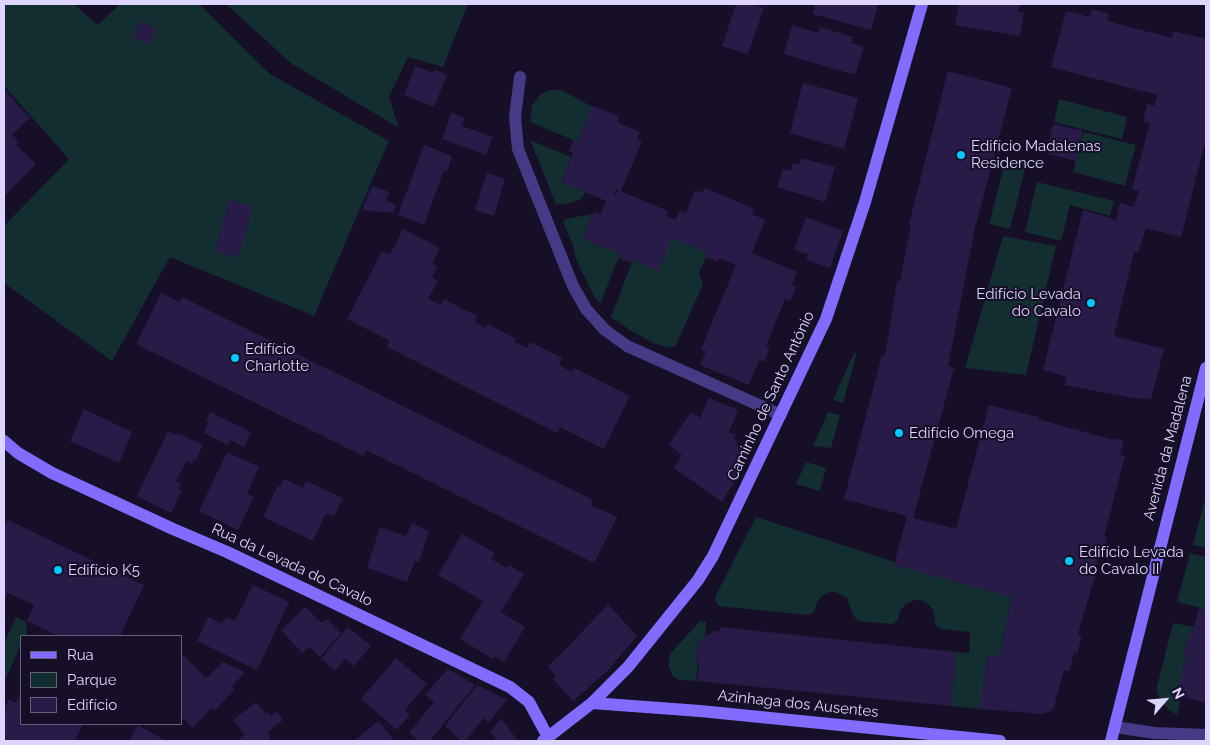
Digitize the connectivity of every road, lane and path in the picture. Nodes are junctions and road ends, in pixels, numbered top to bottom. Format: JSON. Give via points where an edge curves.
{"nodes":[{"id":1,"x":922,"y":4,"type":"edge"},
{"id":2,"x":520,"y":77,"type":"dead end"},
{"id":3,"x":1206,"y":368,"type":"edge"},
{"id":4,"x":782,"y":414,"type":"junction"},
{"id":5,"x":4,"y":442,"type":"edge"},
{"id":6,"x":592,"y":703,"type":"junction"},
{"id":7,"x":1115,"y":727,"type":"junction"},
{"id":8,"x":1206,"y":735,"type":"edge"},
{"id":9,"x":546,"y":739,"type":"edge"},
{"id":10,"x":1000,"y":741,"type":"edge"},
{"id":11,"x":1111,"y":741,"type":"edge"}],
"edges":[{"from":1,"to":4,"type":"street","name":"Caminho de Santo António","via":[[865,202],[829,310]]},
{"from":2,"to":4,"type":"street","via":[[514,117],[518,149],[573,286],[586,309],[605,330],[627,346]]},
{"from":3,"to":7,"type":"street","name":"Avenida da Madalena"},
{"from":4,"to":6,"type":"street","name":"Caminho de Santo António","via":[[713,556],[698,580],[628,667]]},
{"from":5,"to":9,"type":"street","name":"Rua da Levada do Cavalo","via":[[52,473],[510,686],[529,702]]},
{"from":6,"to":9,"type":"street","name":"Caminho de Santo António"},
{"from":6,"to":10,"type":"street","name":"Azinhaga dos Ausentes"},
{"from":7,"to":8,"type":"street","via":[[1154,733]]},
{"from":7,"to":11,"type":"street","name":"Avenida da Madalena"}]}
